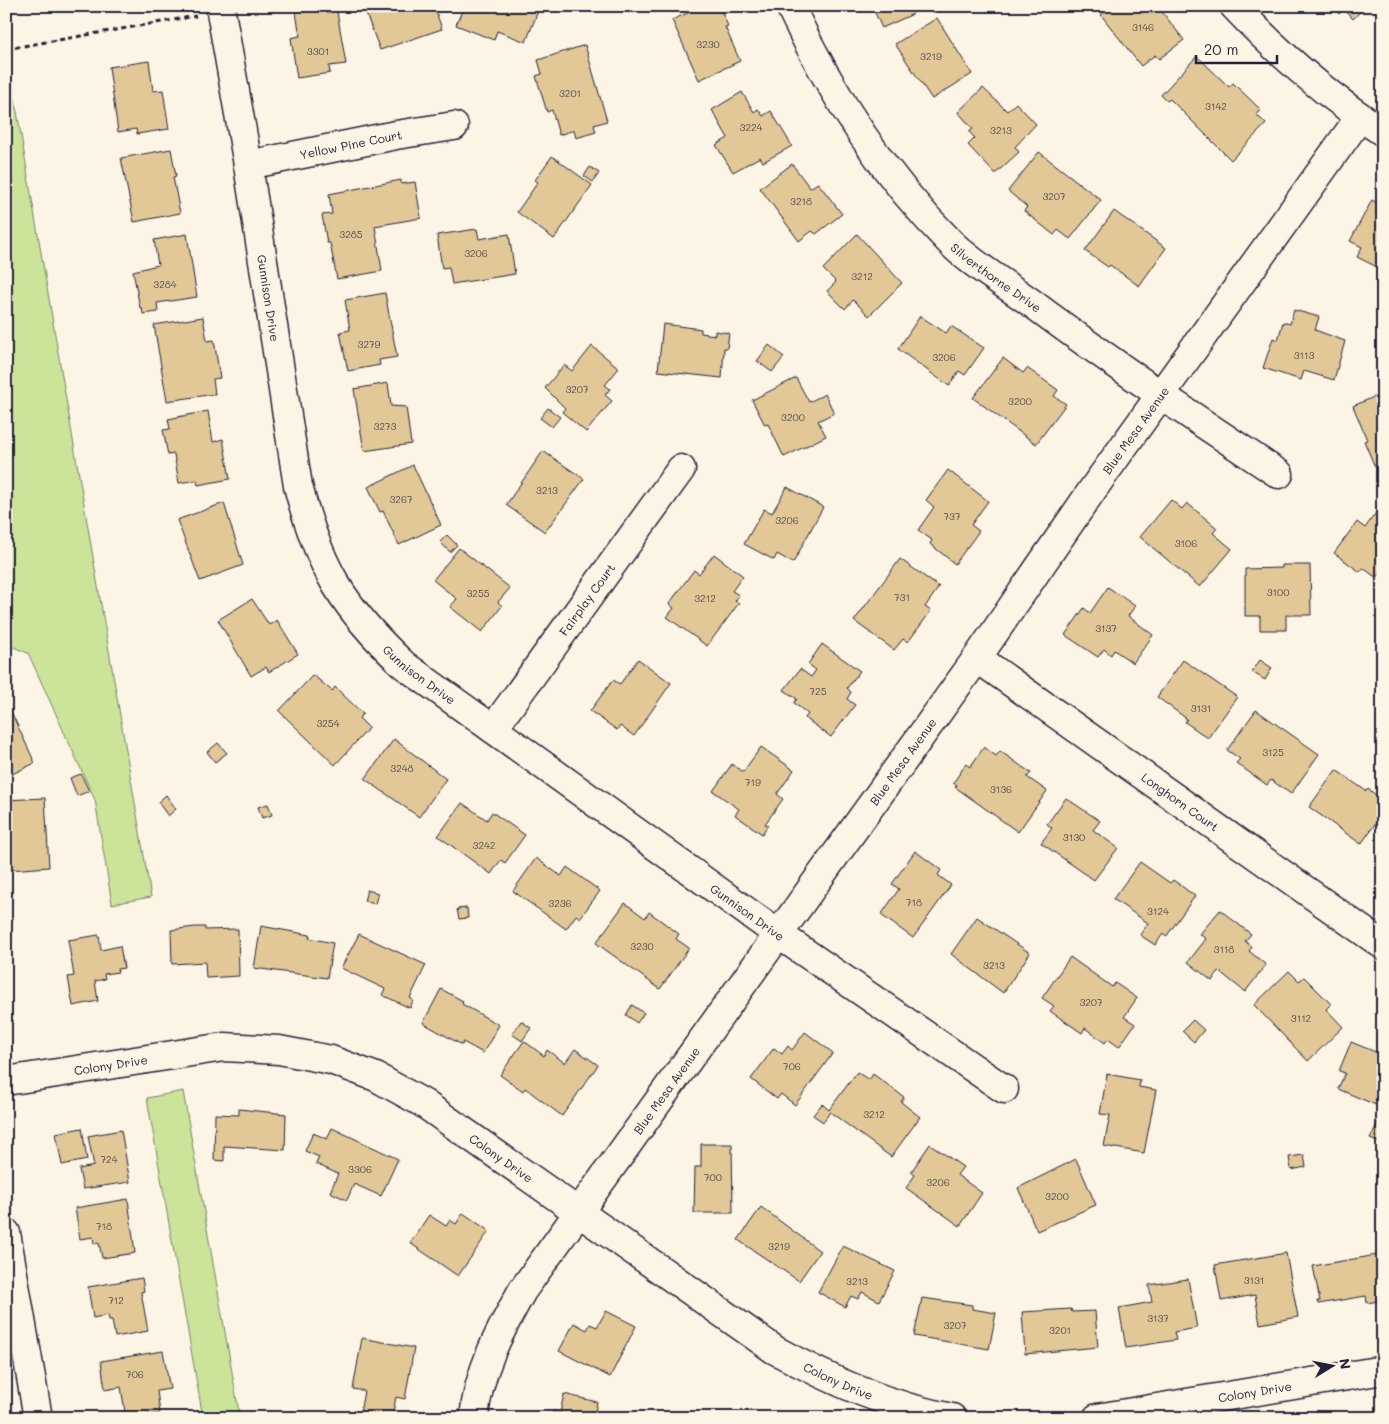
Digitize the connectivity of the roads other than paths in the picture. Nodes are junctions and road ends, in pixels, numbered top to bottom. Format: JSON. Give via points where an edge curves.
{"nodes":[{"id":1,"x":790,"y":6,"type":"edge"},
{"id":2,"x":1234,"y":6,"type":"edge"},
{"id":3,"x":220,"y":9,"type":"edge"},
{"id":4,"x":1360,"y":117,"type":"junction"},
{"id":5,"x":454,"y":126,"type":"dead end"},
{"id":6,"x":1383,"y":132,"type":"edge"},
{"id":7,"x":248,"y":165,"type":"junction"},
{"id":8,"x":1160,"y":395,"type":"junction"},
{"id":9,"x":681,"y":469,"type":"dead end"},
{"id":10,"x":1279,"y":474,"type":"dead end"},
{"id":11,"x":977,"y":658,"type":"junction"},
{"id":12,"x":493,"y":730,"type":"junction"},
{"id":13,"x":778,"y":934,"type":"junction"},
{"id":14,"x":1383,"y":945,"type":"edge"},
{"id":15,"x":6,"y":1081,"type":"edge"},
{"id":16,"x":1004,"y":1089,"type":"dead end"},
{"id":17,"x":577,"y":1213,"type":"junction"},
{"id":18,"x":6,"y":1233,"type":"edge"},
{"id":19,"x":1383,"y":1370,"type":"edge"},
{"id":20,"x":1180,"y":1411,"type":"edge"},
{"id":21,"x":918,"y":1415,"type":"edge"},
{"id":22,"x":38,"y":1418,"type":"edge"},
{"id":23,"x":474,"y":1418,"type":"edge"},
{"id":24,"x":952,"y":1418,"type":"edge"},
{"id":25,"x":1097,"y":1418,"type":"edge"}],
"edges":[{"from":1,"to":8,"type":"street","name":"Silverthorne Drive","via":[[815,60],[854,126],[900,188],[952,244]]},
{"from":2,"to":4,"type":"street","via":[[1275,50],[1328,95]]},
{"from":3,"to":7,"type":"street","name":"Gunnison Drive"},
{"from":4,"to":6,"type":"street"},
{"from":4,"to":8,"type":"street","name":"Blue Mesa Avenue"},
{"from":5,"to":7,"type":"street","name":"Yellow Pine Court"},
{"from":7,"to":12,"type":"street","name":"Gunnison Drive","via":[[298,486],[309,527],[325,566],[373,636],[404,665]]},
{"from":8,"to":10,"type":"street","name":"Silverthorne Drive"},
{"from":8,"to":11,"type":"street","name":"Blue Mesa Avenue"},
{"from":9,"to":12,"type":"street","name":"Fairplay Court"},
{"from":11,"to":13,"type":"street","name":"Blue Mesa Avenue"},
{"from":11,"to":14,"type":"street","name":"Longhorn Court"},
{"from":12,"to":13,"type":"street","name":"Gunnison Drive"},
{"from":13,"to":16,"type":"street","name":"Gunnison Drive"},
{"from":13,"to":17,"type":"street","name":"Blue Mesa Avenue"},
{"from":15,"to":17,"type":"street","name":"Colony Drive","via":[[224,1047],[279,1050],[331,1060],[376,1077],[423,1103]]},
{"from":17,"to":21,"type":"street","name":"Colony Drive","via":[[775,1350],[829,1379]]},
{"from":17,"to":23,"type":"street","name":"Blue Mesa Avenue","via":[[522,1291],[495,1340],[476,1393]]},
{"from":18,"to":22,"type":"street"},
{"from":19,"to":20,"type":"street","name":"Colony Drive"},
{"from":20,"to":25,"type":"street","name":"Colony Drive"},
{"from":21,"to":24,"type":"street","name":"Colony Drive"}]}
